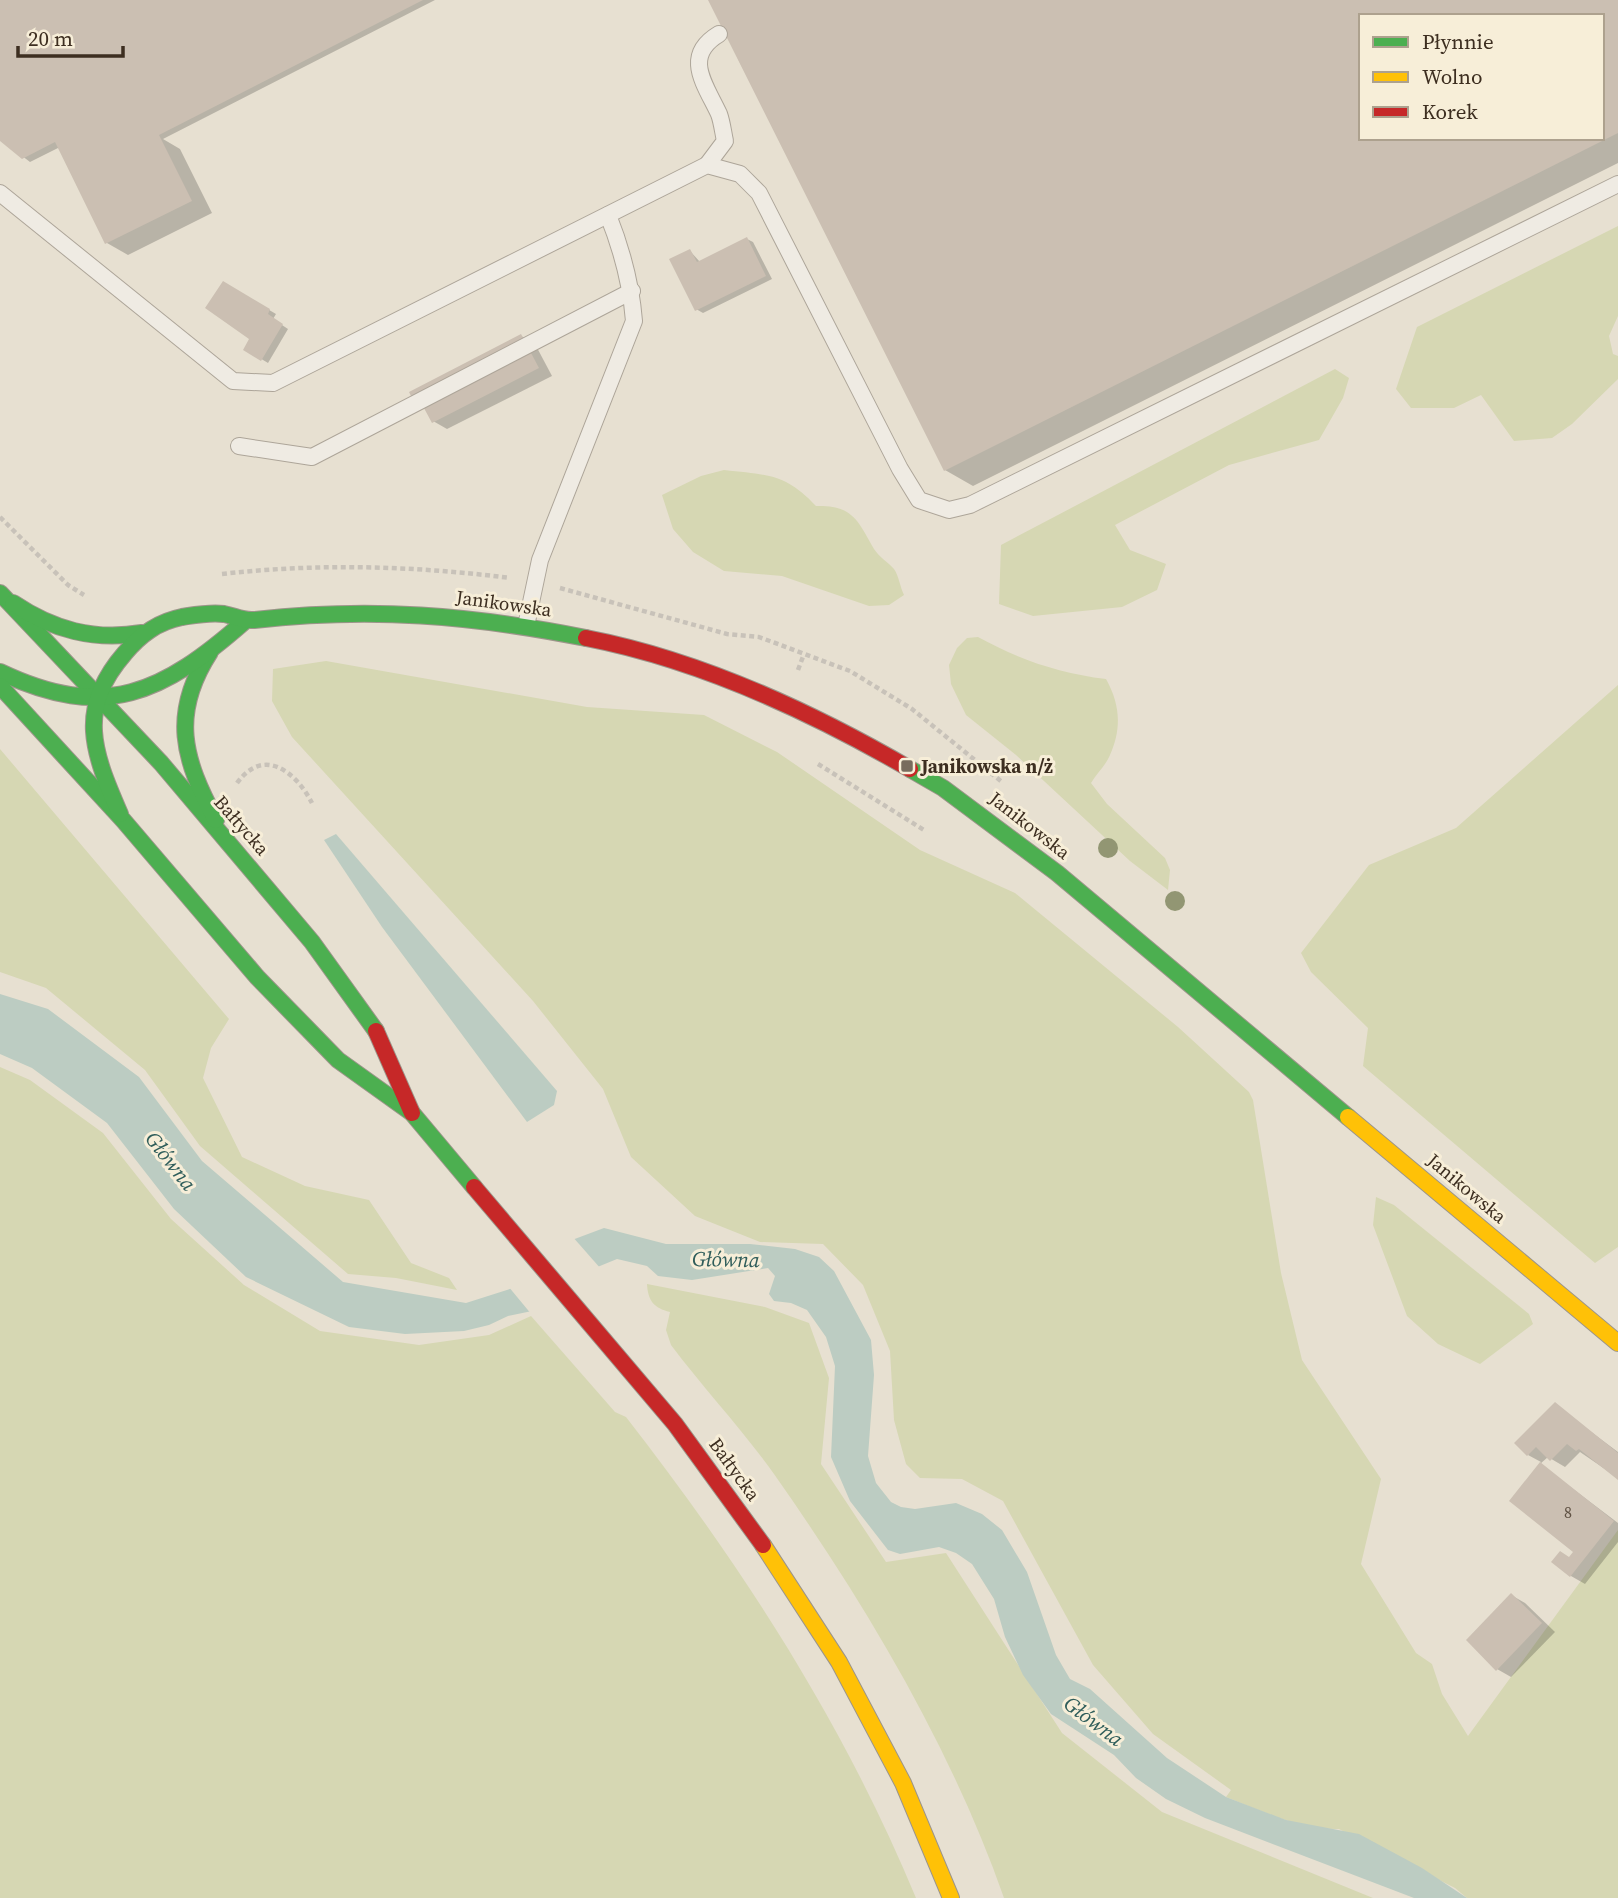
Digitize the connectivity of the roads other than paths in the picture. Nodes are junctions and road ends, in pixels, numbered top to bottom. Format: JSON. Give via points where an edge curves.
{"nodes":[{"id":1,"x":719,"y":34,"type":"dead end"},
{"id":2,"x":707,"y":165,"type":"junction"},
{"id":3,"x":1618,"y":184,"type":"edge"},
{"id":4,"x":0,"y":193,"type":"edge"},
{"id":5,"x":608,"y":215,"type":"junction"},
{"id":6,"x":632,"y":291,"type":"junction"},
{"id":7,"x":239,"y":446,"type":"dead end"},
{"id":8,"x":0,"y":593,"type":"edge"},
{"id":9,"x":245,"y":621,"type":"junction"},
{"id":10,"x":526,"y":626,"type":"junction"},
{"id":11,"x":142,"y":633,"type":"junction"},
{"id":12,"x":219,"y":641,"type":"junction"},
{"id":13,"x":0,"y":672,"type":"edge"},
{"id":14,"x":0,"y":686,"type":"edge"},
{"id":15,"x":98,"y":696,"type":"junction"},
{"id":16,"x":123,"y":820,"type":"junction"},
{"id":17,"x":230,"y":843,"type":"junction"},
{"id":18,"x":412,"y":1113,"type":"junction"},
{"id":19,"x":1618,"y":1343,"type":"edge"},
{"id":20,"x":951,"y":1898,"type":"edge"}],
"edges":[{"from":1,"to":2,"type":"lane","via":[[705,43],[698,58],[725,141]]},
{"from":2,"to":3,"type":"lane","via":[[740,174],[759,193],[900,469],[919,500],[948,510],[970,505]]},
{"from":2,"to":5,"type":"lane"},
{"from":4,"to":5,"type":"lane","via":[[233,381],[273,383]]},
{"from":5,"to":6,"type":"lane"},
{"from":6,"to":7,"type":"lane","via":[[312,457]]},
{"from":6,"to":10,"type":"lane","via":[[634,321],[540,560]]},
{"from":8,"to":11,"type":"street","via":[[26,613],[65,630],[113,638]]},
{"from":8,"to":15,"type":"street","name":"Bałtycka"},
{"from":9,"to":10,"type":"street","name":"Janikowska","via":[[360,611]]},
{"from":9,"to":11,"type":"street","name":"Janikowska","via":[[223,614],[189,615]]},
{"from":9,"to":12,"type":"street"},
{"from":10,"to":19,"type":"street","name":"Janikowska","via":[[637,651],[752,690],[853,736],[943,788],[1057,873]]},
{"from":11,"to":15,"type":"street","name":"Janikowska","via":[[105,676]]},
{"from":12,"to":15,"type":"street","via":[[149,688]]},
{"from":12,"to":17,"type":"street","via":[[187,689],[183,725],[201,788]]},
{"from":13,"to":15,"type":"street","via":[[48,691]]},
{"from":14,"to":16,"type":"street","name":"Bałtycka"},
{"from":15,"to":16,"type":"street","name":"Janikowska","via":[[93,729],[100,769]]},
{"from":15,"to":17,"type":"street","name":"Bałtycka"},
{"from":16,"to":18,"type":"street","name":"Bałtycka","via":[[317,1040]]},
{"from":17,"to":18,"type":"street","name":"Bałtycka","via":[[359,1003],[385,1048]]},
{"from":18,"to":20,"type":"street","name":"Bałtycka","via":[[700,1456],[802,1602],[903,1783]]}]}
